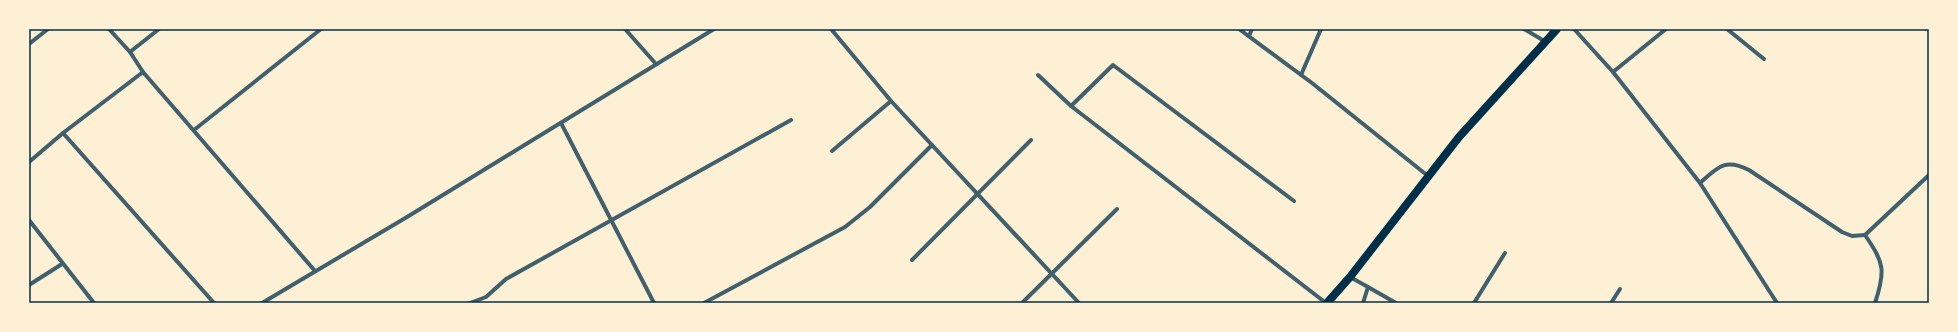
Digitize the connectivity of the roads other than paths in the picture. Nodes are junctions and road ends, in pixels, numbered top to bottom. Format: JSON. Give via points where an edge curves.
{"nodes":[{"id":1,"x":48,"y":29,"type":"edge"},
{"id":2,"x":109,"y":29,"type":"edge"},
{"id":3,"x":159,"y":29,"type":"edge"},
{"id":4,"x":321,"y":29,"type":"edge"},
{"id":5,"x":625,"y":29,"type":"edge"},
{"id":6,"x":714,"y":29,"type":"edge"},
{"id":7,"x":831,"y":29,"type":"edge"},
{"id":8,"x":1239,"y":29,"type":"edge"},
{"id":9,"x":1252,"y":29,"type":"edge"},
{"id":10,"x":1321,"y":29,"type":"edge"},
{"id":11,"x":1524,"y":29,"type":"edge"},
{"id":12,"x":1557,"y":29,"type":"edge"},
{"id":13,"x":1574,"y":29,"type":"edge"},
{"id":14,"x":1666,"y":29,"type":"edge"},
{"id":15,"x":1727,"y":29,"type":"edge"},
{"id":16,"x":1249,"y":36,"type":"junction"},
{"id":17,"x":1546,"y":42,"type":"junction"},
{"id":18,"x":29,"y":44,"type":"edge"},
{"id":19,"x":130,"y":52,"type":"junction"},
{"id":20,"x":1764,"y":59,"type":"dead end"},
{"id":21,"x":656,"y":64,"type":"junction"},
{"id":22,"x":143,"y":72,"type":"junction"},
{"id":23,"x":1613,"y":72,"type":"junction"},
{"id":24,"x":1038,"y":75,"type":"dead end"},
{"id":25,"x":1302,"y":75,"type":"junction"},
{"id":26,"x":891,"y":101,"type":"junction"},
{"id":27,"x":1071,"y":106,"type":"junction"},
{"id":28,"x":791,"y":120,"type":"dead end"},
{"id":29,"x":561,"y":123,"type":"junction"},
{"id":30,"x":194,"y":130,"type":"junction"},
{"id":31,"x":63,"y":133,"type":"junction"},
{"id":32,"x":1031,"y":140,"type":"dead end"},
{"id":33,"x":932,"y":145,"type":"junction"},
{"id":34,"x":832,"y":151,"type":"dead end"},
{"id":35,"x":29,"y":162,"type":"edge"},
{"id":36,"x":1929,"y":175,"type":"edge"},
{"id":37,"x":1428,"y":176,"type":"junction"},
{"id":38,"x":1700,"y":183,"type":"junction"},
{"id":39,"x":978,"y":194,"type":"junction"},
{"id":40,"x":1294,"y":201,"type":"dead end"},
{"id":41,"x":1117,"y":209,"type":"dead end"},
{"id":42,"x":29,"y":220,"type":"edge"},
{"id":43,"x":611,"y":220,"type":"junction"},
{"id":44,"x":1865,"y":235,"type":"junction"},
{"id":45,"x":1505,"y":253,"type":"dead end"},
{"id":46,"x":912,"y":260,"type":"dead end"},
{"id":47,"x":62,"y":264,"type":"junction"},
{"id":48,"x":315,"y":271,"type":"junction"},
{"id":49,"x":1052,"y":274,"type":"junction"},
{"id":50,"x":1350,"y":277,"type":"junction"},
{"id":51,"x":29,"y":285,"type":"edge"},
{"id":52,"x":1368,"y":287,"type":"junction"},
{"id":53,"x":1620,"y":289,"type":"dead end"},
{"id":54,"x":94,"y":303,"type":"edge"},
{"id":55,"x":214,"y":303,"type":"edge"},
{"id":56,"x":262,"y":303,"type":"edge"},
{"id":57,"x":470,"y":303,"type":"edge"},
{"id":58,"x":654,"y":303,"type":"edge"},
{"id":59,"x":704,"y":303,"type":"edge"},
{"id":60,"x":1022,"y":303,"type":"edge"},
{"id":61,"x":1079,"y":303,"type":"edge"},
{"id":62,"x":1326,"y":303,"type":"edge"},
{"id":63,"x":1363,"y":303,"type":"edge"},
{"id":64,"x":1396,"y":303,"type":"edge"},
{"id":65,"x":1474,"y":303,"type":"edge"},
{"id":66,"x":1611,"y":303,"type":"edge"},
{"id":67,"x":1777,"y":303,"type":"edge"},
{"id":68,"x":1875,"y":303,"type":"edge"}],
"edges":[{"from":1,"to":18,"type":"street"},
{"from":2,"to":19,"type":"street"},
{"from":3,"to":19,"type":"street"},
{"from":4,"to":30,"type":"street"},
{"from":5,"to":21,"type":"street"},
{"from":6,"to":21,"type":"street"},
{"from":7,"to":26,"type":"street"},
{"from":8,"to":16,"type":"street"},
{"from":9,"to":16,"type":"street"},
{"from":10,"to":25,"type":"street"},
{"from":11,"to":17,"type":"street"},
{"from":12,"to":17,"type":"main road"},
{"from":13,"to":23,"type":"street"},
{"from":14,"to":23,"type":"street"},
{"from":15,"to":20,"type":"street"},
{"from":16,"to":25,"type":"street"},
{"from":17,"to":37,"type":"main road","via":[[1459,137]]},
{"from":19,"to":22,"type":"street"},
{"from":21,"to":29,"type":"street"},
{"from":22,"to":30,"type":"street"},
{"from":22,"to":31,"type":"street"},
{"from":23,"to":38,"type":"street"},
{"from":24,"to":27,"type":"street"},
{"from":25,"to":37,"type":"street"},
{"from":26,"to":33,"type":"street"},
{"from":26,"to":34,"type":"street"},
{"from":27,"to":40,"type":"street","via":[[1113,65]]},
{"from":27,"to":62,"type":"street"},
{"from":28,"to":43,"type":"street"},
{"from":29,"to":43,"type":"street"},
{"from":29,"to":48,"type":"street"},
{"from":30,"to":48,"type":"street"},
{"from":31,"to":35,"type":"street"},
{"from":31,"to":55,"type":"street"},
{"from":32,"to":39,"type":"street"},
{"from":33,"to":39,"type":"street"},
{"from":33,"to":59,"type":"street","via":[[870,207],[845,227]]},
{"from":36,"to":44,"type":"street"},
{"from":37,"to":50,"type":"main road"},
{"from":38,"to":44,"type":"street","via":[[1717,168],[1737,164],[1750,170],[1842,232],[1852,236]]},
{"from":38,"to":67,"type":"street"},
{"from":39,"to":46,"type":"street"},
{"from":39,"to":49,"type":"street"},
{"from":41,"to":49,"type":"street"},
{"from":42,"to":47,"type":"street"},
{"from":43,"to":57,"type":"street","via":[[500,283],[486,297]]},
{"from":43,"to":58,"type":"street"},
{"from":44,"to":68,"type":"street","via":[[1881,262],[1883,275]]},
{"from":45,"to":65,"type":"street"},
{"from":47,"to":51,"type":"street"},
{"from":47,"to":54,"type":"street"},
{"from":48,"to":56,"type":"street"},
{"from":49,"to":60,"type":"street"},
{"from":49,"to":61,"type":"street"},
{"from":50,"to":52,"type":"street"},
{"from":50,"to":62,"type":"main road"},
{"from":52,"to":63,"type":"street"},
{"from":52,"to":64,"type":"street"},
{"from":53,"to":66,"type":"street"}]}
